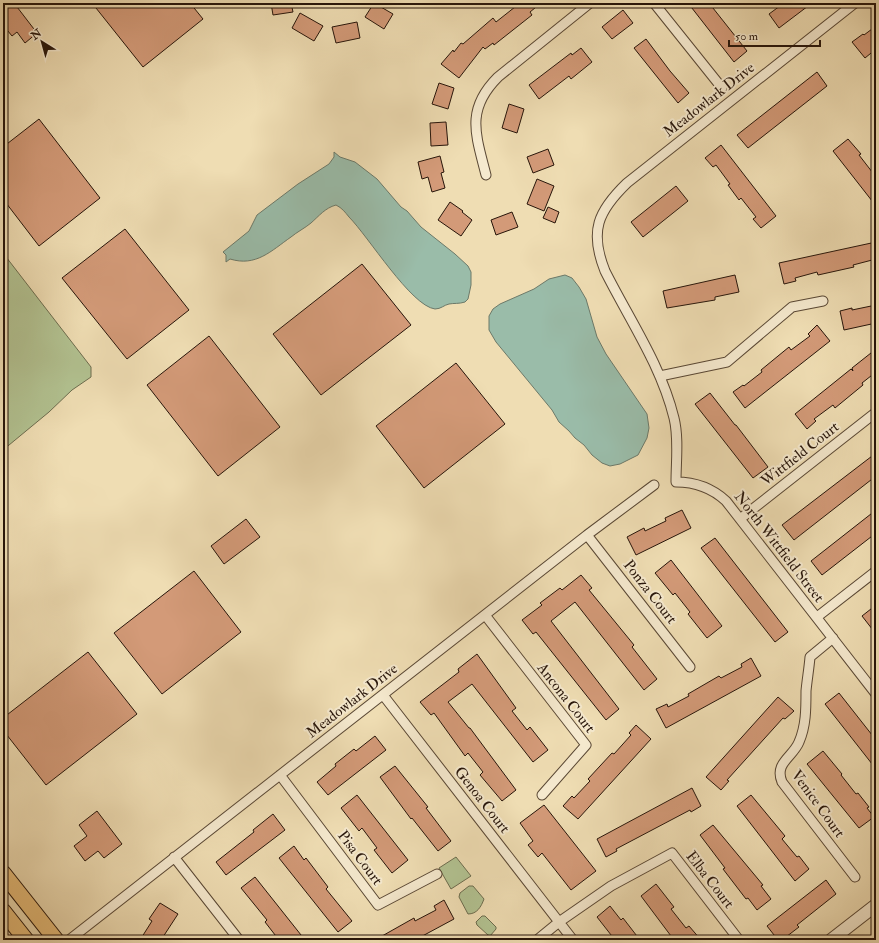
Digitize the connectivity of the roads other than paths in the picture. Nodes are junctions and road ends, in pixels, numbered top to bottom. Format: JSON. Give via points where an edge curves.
{"nodes":[{"id":1,"x":590,"y":3,"type":"edge"},
{"id":2,"x":654,"y":3,"type":"edge"},
{"id":3,"x":855,"y":3,"type":"edge"},
{"id":4,"x":722,"y":88,"type":"dead end"},
{"id":5,"x":486,"y":175,"type":"dead end"},
{"id":6,"x":596,"y":232,"type":"joint"},
{"id":7,"x":823,"y":301,"type":"dead end"},
{"id":8,"x":660,"y":376,"type":"junction"},
{"id":9,"x":876,"y":414,"type":"edge"},
{"id":10,"x":654,"y":485,"type":"dead end"},
{"id":11,"x":740,"y":519,"type":"junction"},
{"id":12,"x":587,"y":535,"type":"junction"},
{"id":13,"x":876,"y":571,"type":"edge"},
{"id":14,"x":485,"y":615,"type":"junction"},
{"id":15,"x":817,"y":617,"type":"junction"},
{"id":16,"x":833,"y":638,"type":"junction"},
{"id":17,"x":690,"y":667,"type":"dead end"},
{"id":18,"x":876,"y":694,"type":"edge"},
{"id":19,"x":383,"y":695,"type":"junction"},
{"id":20,"x":280,"y":775,"type":"junction"},
{"id":21,"x":542,"y":795,"type":"dead end"},
{"id":22,"x":174,"y":858,"type":"junction"},
{"id":23,"x":3,"y":873,"type":"edge"},
{"id":24,"x":437,"y":874,"type":"dead end"},
{"id":25,"x":855,"y":877,"type":"dead end"},
{"id":26,"x":876,"y":905,"type":"edge"},
{"id":27,"x":3,"y":911,"type":"edge"},
{"id":28,"x":559,"y":922,"type":"junction"},
{"id":29,"x":26,"y":940,"type":"edge"},
{"id":30,"x":56,"y":940,"type":"edge"},
{"id":31,"x":69,"y":940,"type":"edge"},
{"id":32,"x":239,"y":940,"type":"edge"},
{"id":33,"x":536,"y":940,"type":"edge"},
{"id":34,"x":573,"y":940,"type":"edge"},
{"id":35,"x":739,"y":940,"type":"edge"},
{"id":36,"x":831,"y":940,"type":"edge"}],
"edges":[{"from":1,"to":5,"type":"street","via":[[498,78],[483,95],[478,105],[475,127]]},
{"from":2,"to":4,"type":"street"},
{"from":3,"to":6,"type":"street","name":"Meadowlark Drive","via":[[627,183],[614,195],[604,210]]},
{"from":6,"to":8,"type":"street","name":"North Wittfield Street","via":[[597,246],[605,271]]},
{"from":7,"to":8,"type":"street","via":[[792,307],[727,362]]},
{"from":8,"to":11,"type":"street","name":"North Wittfield Street","via":[[674,418],[676,482],[694,483],[713,491],[726,501]]},
{"from":9,"to":11,"type":"street","name":"Wittfield Court"},
{"from":10,"to":12,"type":"street","name":"Meadowlark Drive"},
{"from":11,"to":15,"type":"street","name":"North Wittfield Street"},
{"from":12,"to":14,"type":"street","name":"Meadowlark Drive"},
{"from":12,"to":17,"type":"street","name":"Ponza Court"},
{"from":13,"to":15,"type":"street"},
{"from":14,"to":19,"type":"street","name":"Meadowlark Drive"},
{"from":14,"to":21,"type":"street","name":"Ancona Court","via":[[586,745]]},
{"from":15,"to":16,"type":"street","name":"North Wittfield Street"},
{"from":16,"to":18,"type":"street","name":"North Wittfield Street"},
{"from":16,"to":25,"type":"street","name":"Venice Court","via":[[810,657],[804,731],[781,767],[779,775]]},
{"from":19,"to":20,"type":"street","name":"Meadowlark Drive"},
{"from":19,"to":28,"type":"street","name":"Genoa Court"},
{"from":20,"to":22,"type":"street","name":"Meadowlark Drive"},
{"from":20,"to":24,"type":"street","name":"Pisa Court","via":[[378,905]]},
{"from":22,"to":31,"type":"street","name":"Meadowlark Drive"},
{"from":22,"to":32,"type":"street"},
{"from":23,"to":30,"type":"main road"},
{"from":26,"to":36,"type":"street"},
{"from":27,"to":29,"type":"main road"},
{"from":28,"to":33,"type":"street"},
{"from":28,"to":34,"type":"street","name":"Genoa Court"},
{"from":28,"to":35,"type":"street","name":"Elba Court","via":[[611,886],[672,853]]}]}
